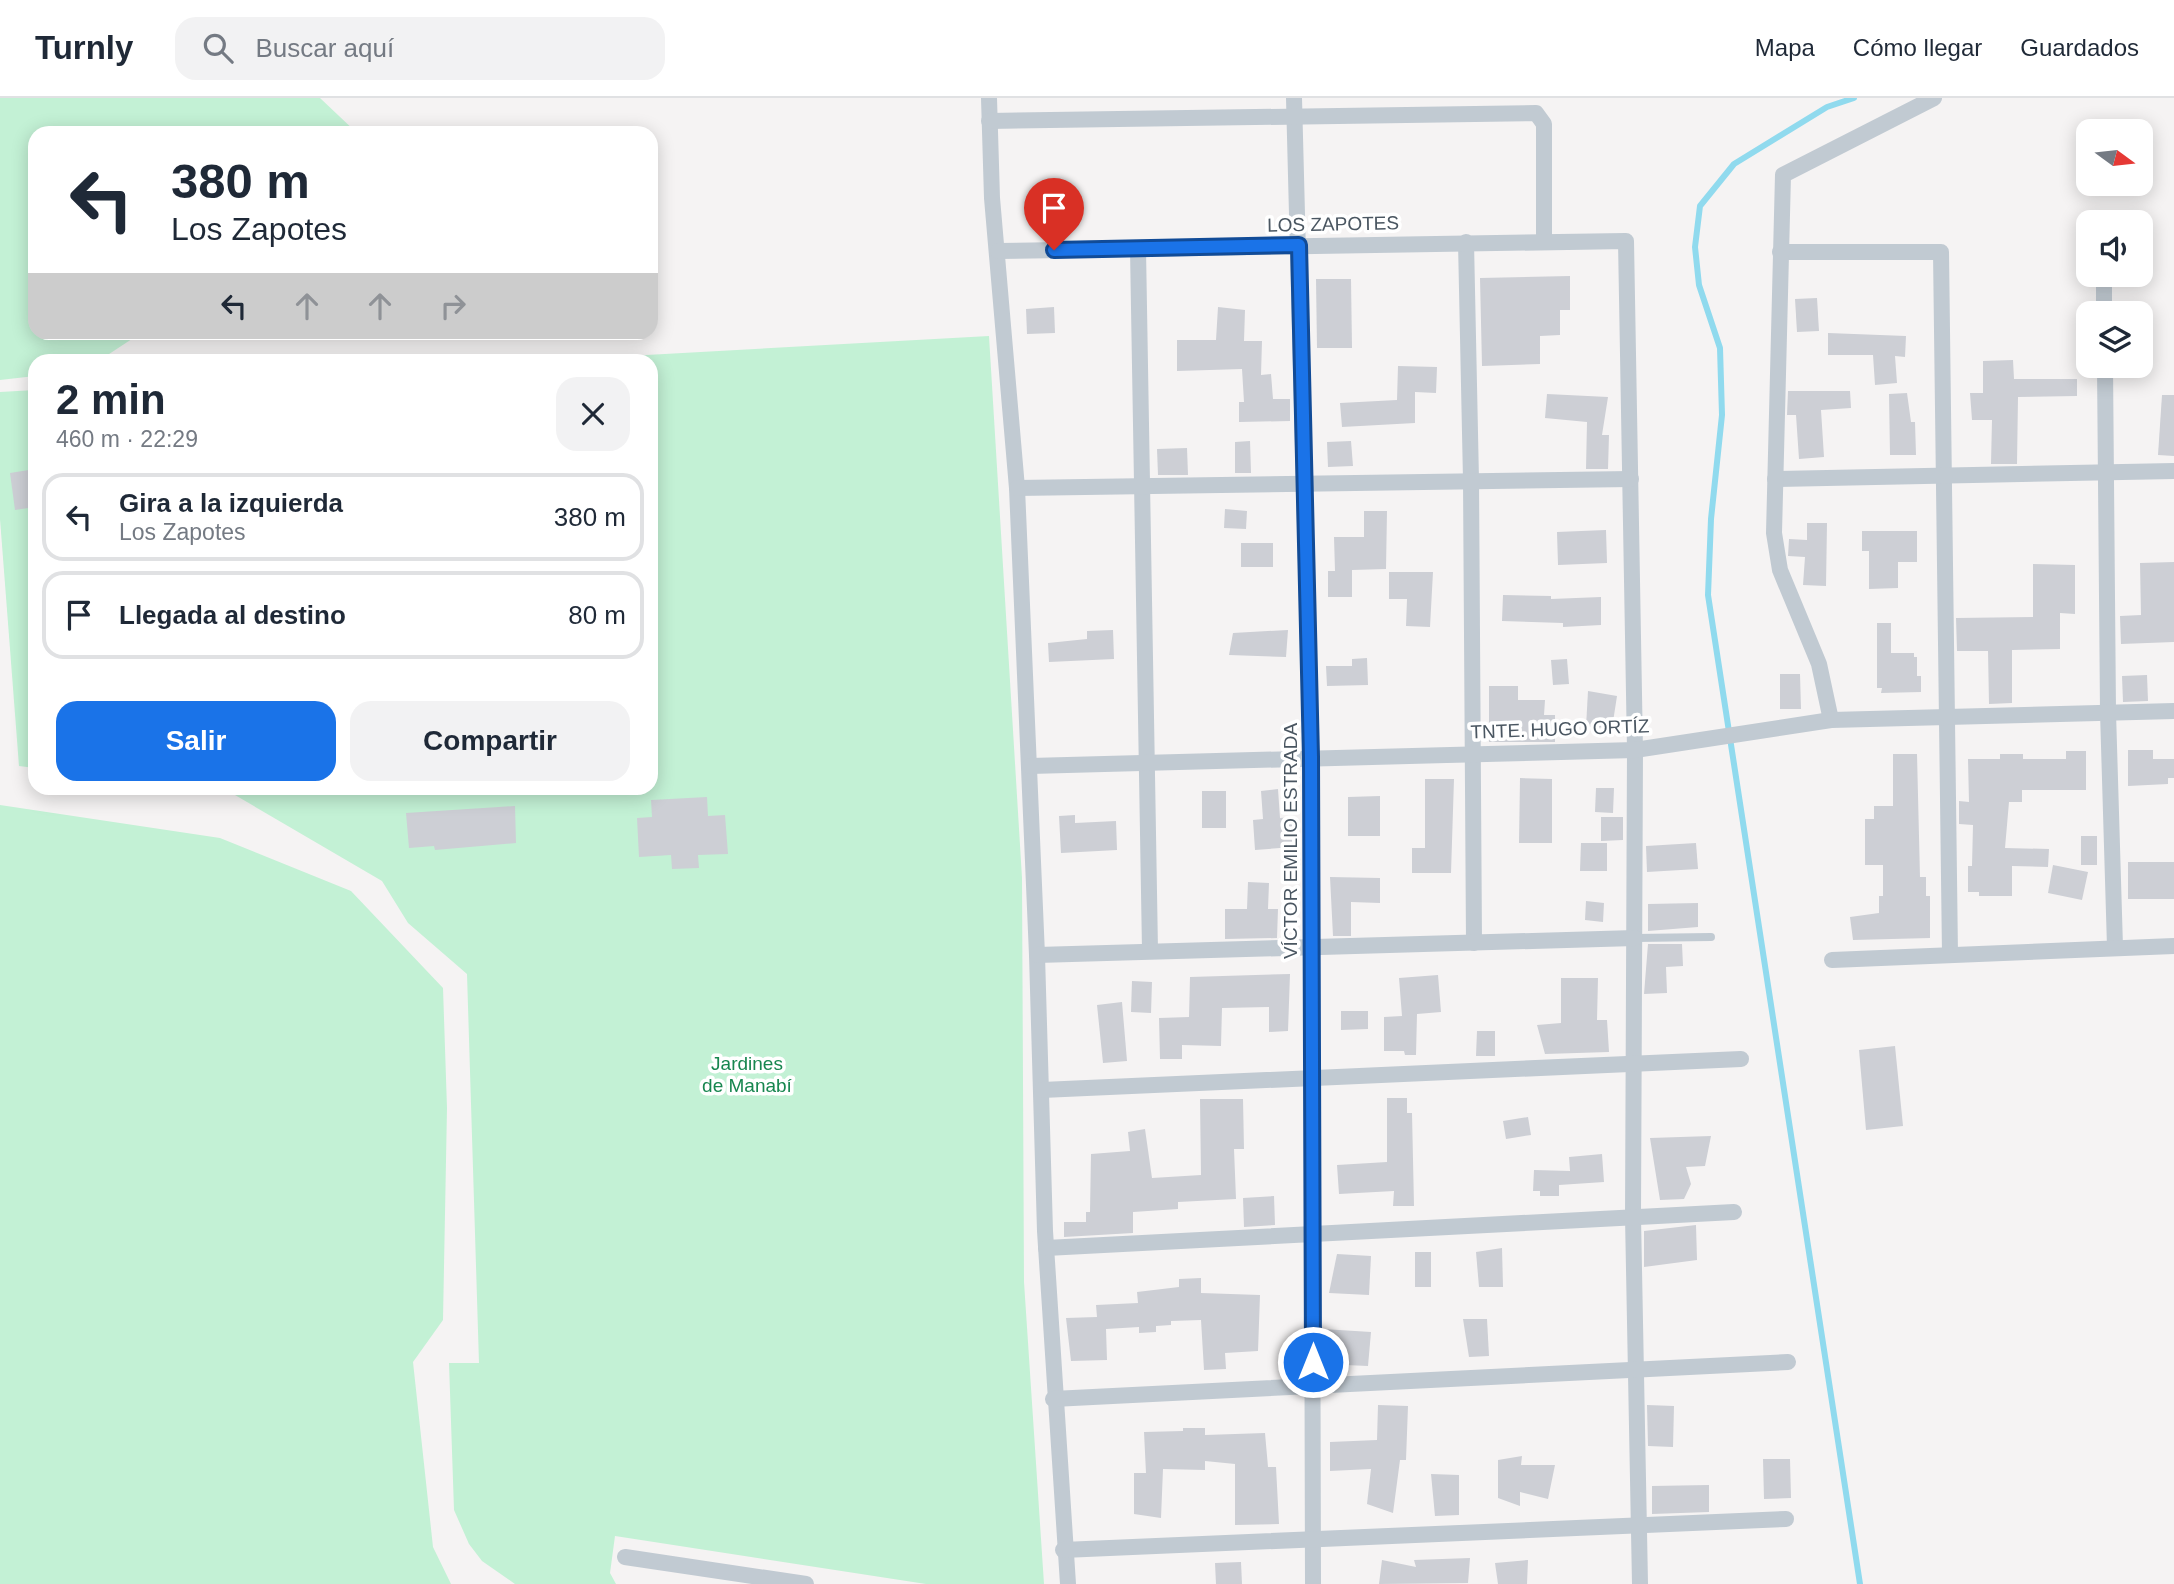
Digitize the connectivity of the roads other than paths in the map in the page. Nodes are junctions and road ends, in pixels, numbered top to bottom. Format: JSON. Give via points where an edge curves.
{"nodes":[{"id":1,"x":989,"y":98,"type":"edge"},
{"id":2,"x":1294,"y":98,"type":"edge"},
{"id":3,"x":1934,"y":98,"type":"edge"},
{"id":4,"x":1295,"y":115,"type":"junction"},
{"id":5,"x":989,"y":121,"type":"junction"},
{"id":6,"x":1466,"y":242,"type":"junction"},
{"id":7,"x":1544,"y":242,"type":"junction"},
{"id":8,"x":1299,"y":245,"type":"junction"},
{"id":9,"x":1138,"y":249,"type":"junction"},
{"id":10,"x":998,"y":251,"type":"junction"},
{"id":11,"x":1780,"y":253,"type":"junction"},
{"id":12,"x":2105,"y":378,"type":"edge"},
{"id":13,"x":2174,"y":471,"type":"edge"},
{"id":14,"x":2105,"y":472,"type":"junction"},
{"id":15,"x":1942,"y":475,"type":"junction"},
{"id":16,"x":1631,"y":479,"type":"junction"},
{"id":17,"x":1775,"y":479,"type":"junction"},
{"id":18,"x":1471,"y":480,"type":"junction"},
{"id":19,"x":1306,"y":482,"type":"junction"},
{"id":20,"x":1143,"y":486,"type":"junction"},
{"id":21,"x":1017,"y":488,"type":"junction"},
{"id":22,"x":2174,"y":711,"type":"edge"},
{"id":23,"x":2108,"y":712,"type":"junction"},
{"id":24,"x":1946,"y":716,"type":"junction"},
{"id":25,"x":1831,"y":720,"type":"junction"},
{"id":26,"x":1642,"y":749,"type":"junction"},
{"id":27,"x":1473,"y":754,"type":"junction"},
{"id":28,"x":1311,"y":757,"type":"junction"},
{"id":29,"x":1147,"y":762,"type":"junction"},
{"id":30,"x":1030,"y":766,"type":"junction"},
{"id":31,"x":1711,"y":937,"type":"dead end"},
{"id":32,"x":1634,"y":939,"type":"junction"},
{"id":33,"x":1474,"y":943,"type":"junction"},
{"id":34,"x":1312,"y":946,"type":"junction"},
{"id":35,"x":2174,"y":946,"type":"edge"},
{"id":36,"x":2115,"y":947,"type":"junction"},
{"id":37,"x":1150,"y":950,"type":"junction"},
{"id":38,"x":1038,"y":955,"type":"junction"},
{"id":39,"x":1950,"y":955,"type":"junction"},
{"id":40,"x":1832,"y":960,"type":"dead end"},
{"id":41,"x":1741,"y":1059,"type":"dead end"},
{"id":42,"x":1634,"y":1064,"type":"junction"},
{"id":43,"x":1313,"y":1077,"type":"junction"},
{"id":44,"x":1042,"y":1090,"type":"junction"},
{"id":45,"x":1734,"y":1212,"type":"dead end"},
{"id":46,"x":1633,"y":1217,"type":"junction"},
{"id":47,"x":1314,"y":1233,"type":"junction"},
{"id":48,"x":1046,"y":1248,"type":"junction"},
{"id":49,"x":1788,"y":1362,"type":"dead end"},
{"id":50,"x":1636,"y":1370,"type":"junction"},
{"id":51,"x":1313,"y":1387,"type":"junction"},
{"id":52,"x":1053,"y":1399,"type":"junction"},
{"id":53,"x":1786,"y":1519,"type":"dead end"},
{"id":54,"x":1638,"y":1525,"type":"junction"},
{"id":55,"x":1312,"y":1538,"type":"junction"},
{"id":56,"x":1063,"y":1550,"type":"junction"},
{"id":57,"x":625,"y":1557,"type":"dead end"},
{"id":58,"x":806,"y":1584,"type":"edge"},
{"id":59,"x":1068,"y":1584,"type":"edge"},
{"id":60,"x":1313,"y":1584,"type":"edge"},
{"id":61,"x":1640,"y":1584,"type":"edge"}],
"edges":[{"from":1,"to":5,"type":"street"},
{"from":2,"to":4,"type":"street","name":"VÍCTOR EMILIO ESTRADA"},
{"from":3,"to":11,"type":"street","via":[[1783,175]]},
{"from":4,"to":5,"type":"street"},
{"from":4,"to":7,"type":"street","via":[[1536,113],[1544,124]]},
{"from":4,"to":8,"type":"street","name":"VÍCTOR EMILIO ESTRADA"},
{"from":5,"to":10,"type":"street"},
{"from":6,"to":7,"type":"street","name":"LOS ZAPOTES"},
{"from":6,"to":8,"type":"street","name":"LOS ZAPOTES"},
{"from":6,"to":18,"type":"street"},
{"from":7,"to":16,"type":"street","name":"LOS ZAPOTES","via":[[1626,241]]},
{"from":8,"to":9,"type":"street","name":"LOS ZAPOTES"},
{"from":8,"to":19,"type":"street","name":"VÍCTOR EMILIO ESTRADA"},
{"from":9,"to":10,"type":"street","name":"LOS ZAPOTES"},
{"from":9,"to":20,"type":"street"},
{"from":10,"to":21,"type":"street"},
{"from":11,"to":15,"type":"street","via":[[1941,252]]},
{"from":11,"to":17,"type":"street"},
{"from":12,"to":14,"type":"street"},
{"from":13,"to":14,"type":"street"},
{"from":14,"to":15,"type":"street"},
{"from":14,"to":23,"type":"street"},
{"from":15,"to":17,"type":"street"},
{"from":15,"to":24,"type":"street"},
{"from":16,"to":18,"type":"street"},
{"from":16,"to":26,"type":"street"},
{"from":17,"to":25,"type":"street","via":[[1774,533],[1780,570],[1819,664]]},
{"from":18,"to":19,"type":"street"},
{"from":18,"to":27,"type":"street"},
{"from":19,"to":20,"type":"street"},
{"from":19,"to":28,"type":"street","name":"VÍCTOR EMILIO ESTRADA"},
{"from":20,"to":21,"type":"street"},
{"from":20,"to":29,"type":"street"},
{"from":21,"to":30,"type":"street"},
{"from":22,"to":23,"type":"street","name":"TNTE. HUGO ORTÍZ"},
{"from":23,"to":24,"type":"street","name":"TNTE. HUGO ORTÍZ"},
{"from":23,"to":36,"type":"street"},
{"from":24,"to":25,"type":"street","name":"TNTE. HUGO ORTÍZ"},
{"from":24,"to":39,"type":"street"},
{"from":25,"to":26,"type":"street","name":"TNTE. HUGO ORTÍZ"},
{"from":26,"to":27,"type":"street","name":"TNTE. HUGO ORTÍZ"},
{"from":26,"to":32,"type":"street"},
{"from":27,"to":28,"type":"street","name":"TNTE. HUGO ORTÍZ"},
{"from":27,"to":33,"type":"street"},
{"from":28,"to":29,"type":"street","name":"TNTE. HUGO ORTÍZ"},
{"from":28,"to":34,"type":"street","name":"VÍCTOR EMILIO ESTRADA"},
{"from":29,"to":30,"type":"street","name":"TNTE. HUGO ORTÍZ"},
{"from":29,"to":37,"type":"street"},
{"from":30,"to":38,"type":"street"},
{"from":31,"to":32,"type":"lane"},
{"from":32,"to":33,"type":"street"},
{"from":32,"to":42,"type":"street"},
{"from":33,"to":34,"type":"street"},
{"from":34,"to":37,"type":"street"},
{"from":34,"to":43,"type":"street","name":"VÍCTOR EMILIO ESTRADA"},
{"from":35,"to":36,"type":"street"},
{"from":36,"to":39,"type":"street"},
{"from":37,"to":38,"type":"street"},
{"from":38,"to":44,"type":"street"},
{"from":39,"to":40,"type":"street"},
{"from":41,"to":42,"type":"street"},
{"from":42,"to":43,"type":"street"},
{"from":42,"to":46,"type":"street"},
{"from":43,"to":44,"type":"street"},
{"from":43,"to":47,"type":"street","name":"VÍCTOR EMILIO ESTRADA"},
{"from":44,"to":48,"type":"street"},
{"from":45,"to":46,"type":"street"},
{"from":46,"to":47,"type":"street"},
{"from":46,"to":50,"type":"street"},
{"from":47,"to":48,"type":"street"},
{"from":47,"to":51,"type":"street","name":"VÍCTOR EMILIO ESTRADA"},
{"from":48,"to":52,"type":"street"},
{"from":49,"to":50,"type":"street"},
{"from":50,"to":51,"type":"street"},
{"from":50,"to":54,"type":"street"},
{"from":51,"to":52,"type":"street"},
{"from":51,"to":55,"type":"street","name":"VÍCTOR EMILIO ESTRADA"},
{"from":52,"to":56,"type":"street"},
{"from":53,"to":54,"type":"street"},
{"from":54,"to":55,"type":"street"},
{"from":54,"to":61,"type":"street"},
{"from":55,"to":56,"type":"street"},
{"from":55,"to":60,"type":"street","name":"VÍCTOR EMILIO ESTRADA"},
{"from":56,"to":59,"type":"street"},
{"from":57,"to":58,"type":"street"}]}
